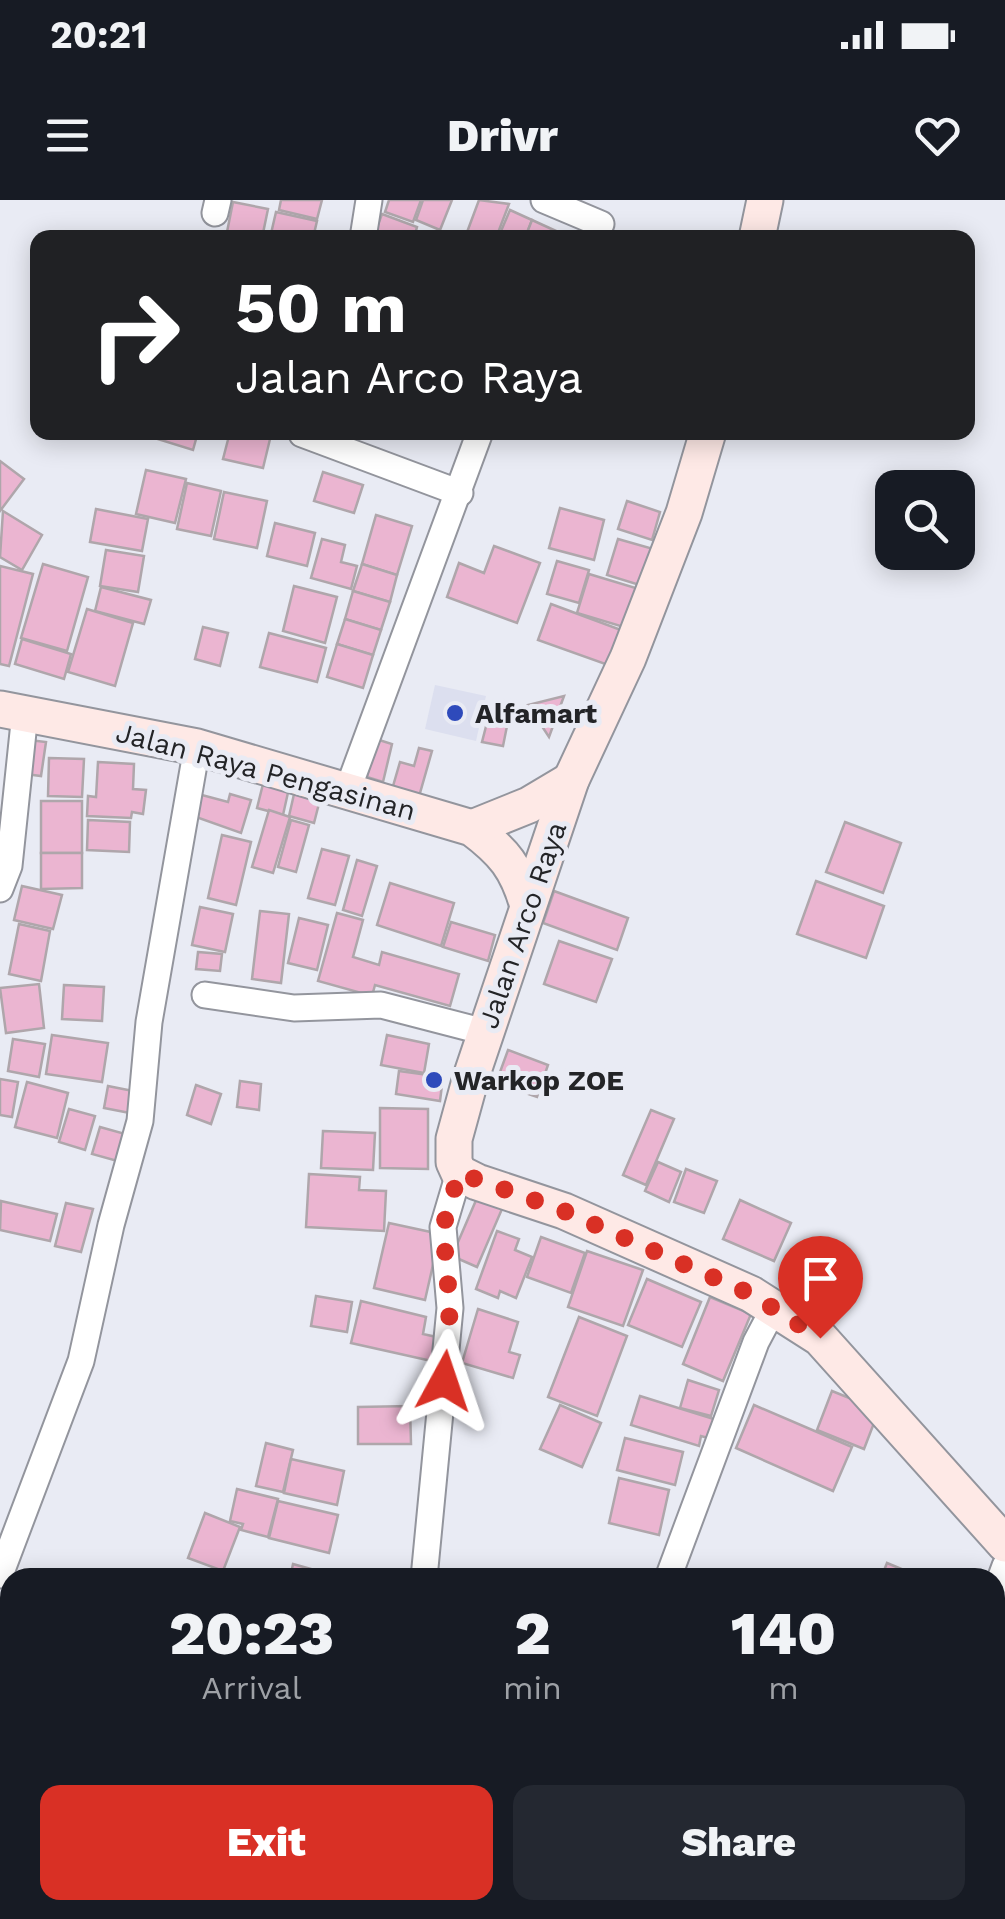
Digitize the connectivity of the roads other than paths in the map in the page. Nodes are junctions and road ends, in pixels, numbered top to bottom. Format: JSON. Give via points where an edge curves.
{"nodes":[{"id":1,"x":368,"y":200,"type":"edge"},
{"id":2,"x":544,"y":200,"type":"edge"},
{"id":3,"x":765,"y":200,"type":"edge"},
{"id":4,"x":600,"y":224,"type":"dead end"},
{"id":5,"x":365,"y":230,"type":"edge"},
{"id":6,"x":759,"y":230,"type":"edge"},
{"id":7,"x":318,"y":440,"type":"edge"},
{"id":8,"x":477,"y":440,"type":"edge"},
{"id":9,"x":706,"y":440,"type":"edge"},
{"id":10,"x":460,"y":493,"type":"junction"},
{"id":11,"x":12,"y":711,"type":"edge"},
{"id":12,"x":198,"y":747,"type":"junction"},
{"id":13,"x":571,"y":780,"type":"junction"},
{"id":14,"x":348,"y":788,"type":"junction"},
{"id":15,"x":472,"y":828,"type":"junction"},
{"id":16,"x":0,"y":889,"type":"edge"},
{"id":17,"x":528,"y":906,"type":"junction"},
{"id":18,"x":205,"y":995,"type":"dead end"},
{"id":19,"x":485,"y":1032,"type":"junction"},
{"id":20,"x":459,"y":1173,"type":"junction"},
{"id":21,"x":774,"y":1308,"type":"junction"},
{"id":22,"x":1005,"y":1544,"type":"edge"},
{"id":23,"x":3,"y":1568,"type":"edge"},
{"id":24,"x":425,"y":1568,"type":"edge"},
{"id":25,"x":672,"y":1568,"type":"edge"}],
"edges":[{"from":1,"to":5,"type":"street"},
{"from":2,"to":4,"type":"street"},
{"from":3,"to":6,"type":"main road"},
{"from":7,"to":10,"type":"street"},
{"from":8,"to":10,"type":"street"},
{"from":9,"to":13,"type":"main road","name":"Jalan Arco Raya","via":[[628,658]]},
{"from":10,"to":14,"type":"street"},
{"from":11,"to":12,"type":"main road","name":"Jalan Raya Pengasinan"},
{"from":11,"to":16,"type":"street","via":[[9,866]]},
{"from":12,"to":14,"type":"main road","name":"Jalan Raya Pengasinan"},
{"from":12,"to":23,"type":"street","via":[[149,1022],[140,1121],[81,1361]]},
{"from":13,"to":15,"type":"main road"},
{"from":13,"to":17,"type":"main road","name":"Jalan Arco Raya"},
{"from":14,"to":15,"type":"main road","name":"Jalan Raya Pengasinan"},
{"from":15,"to":17,"type":"main road","name":"Jalan Raya Pengasinan","via":[[517,870]]},
{"from":17,"to":19,"type":"main road","name":"Jalan Arco Raya"},
{"from":18,"to":19,"type":"street","via":[[294,1008],[381,1006]]},
{"from":19,"to":20,"type":"main road","name":"Jalan Arco Raya","via":[[454,1140]]},
{"from":20,"to":21,"type":"main road","via":[[564,1211]]},
{"from":20,"to":24,"type":"street","via":[[443,1227],[450,1308]]},
{"from":21,"to":22,"type":"main road","via":[[844,1362]]},
{"from":21,"to":25,"type":"street"}]}
